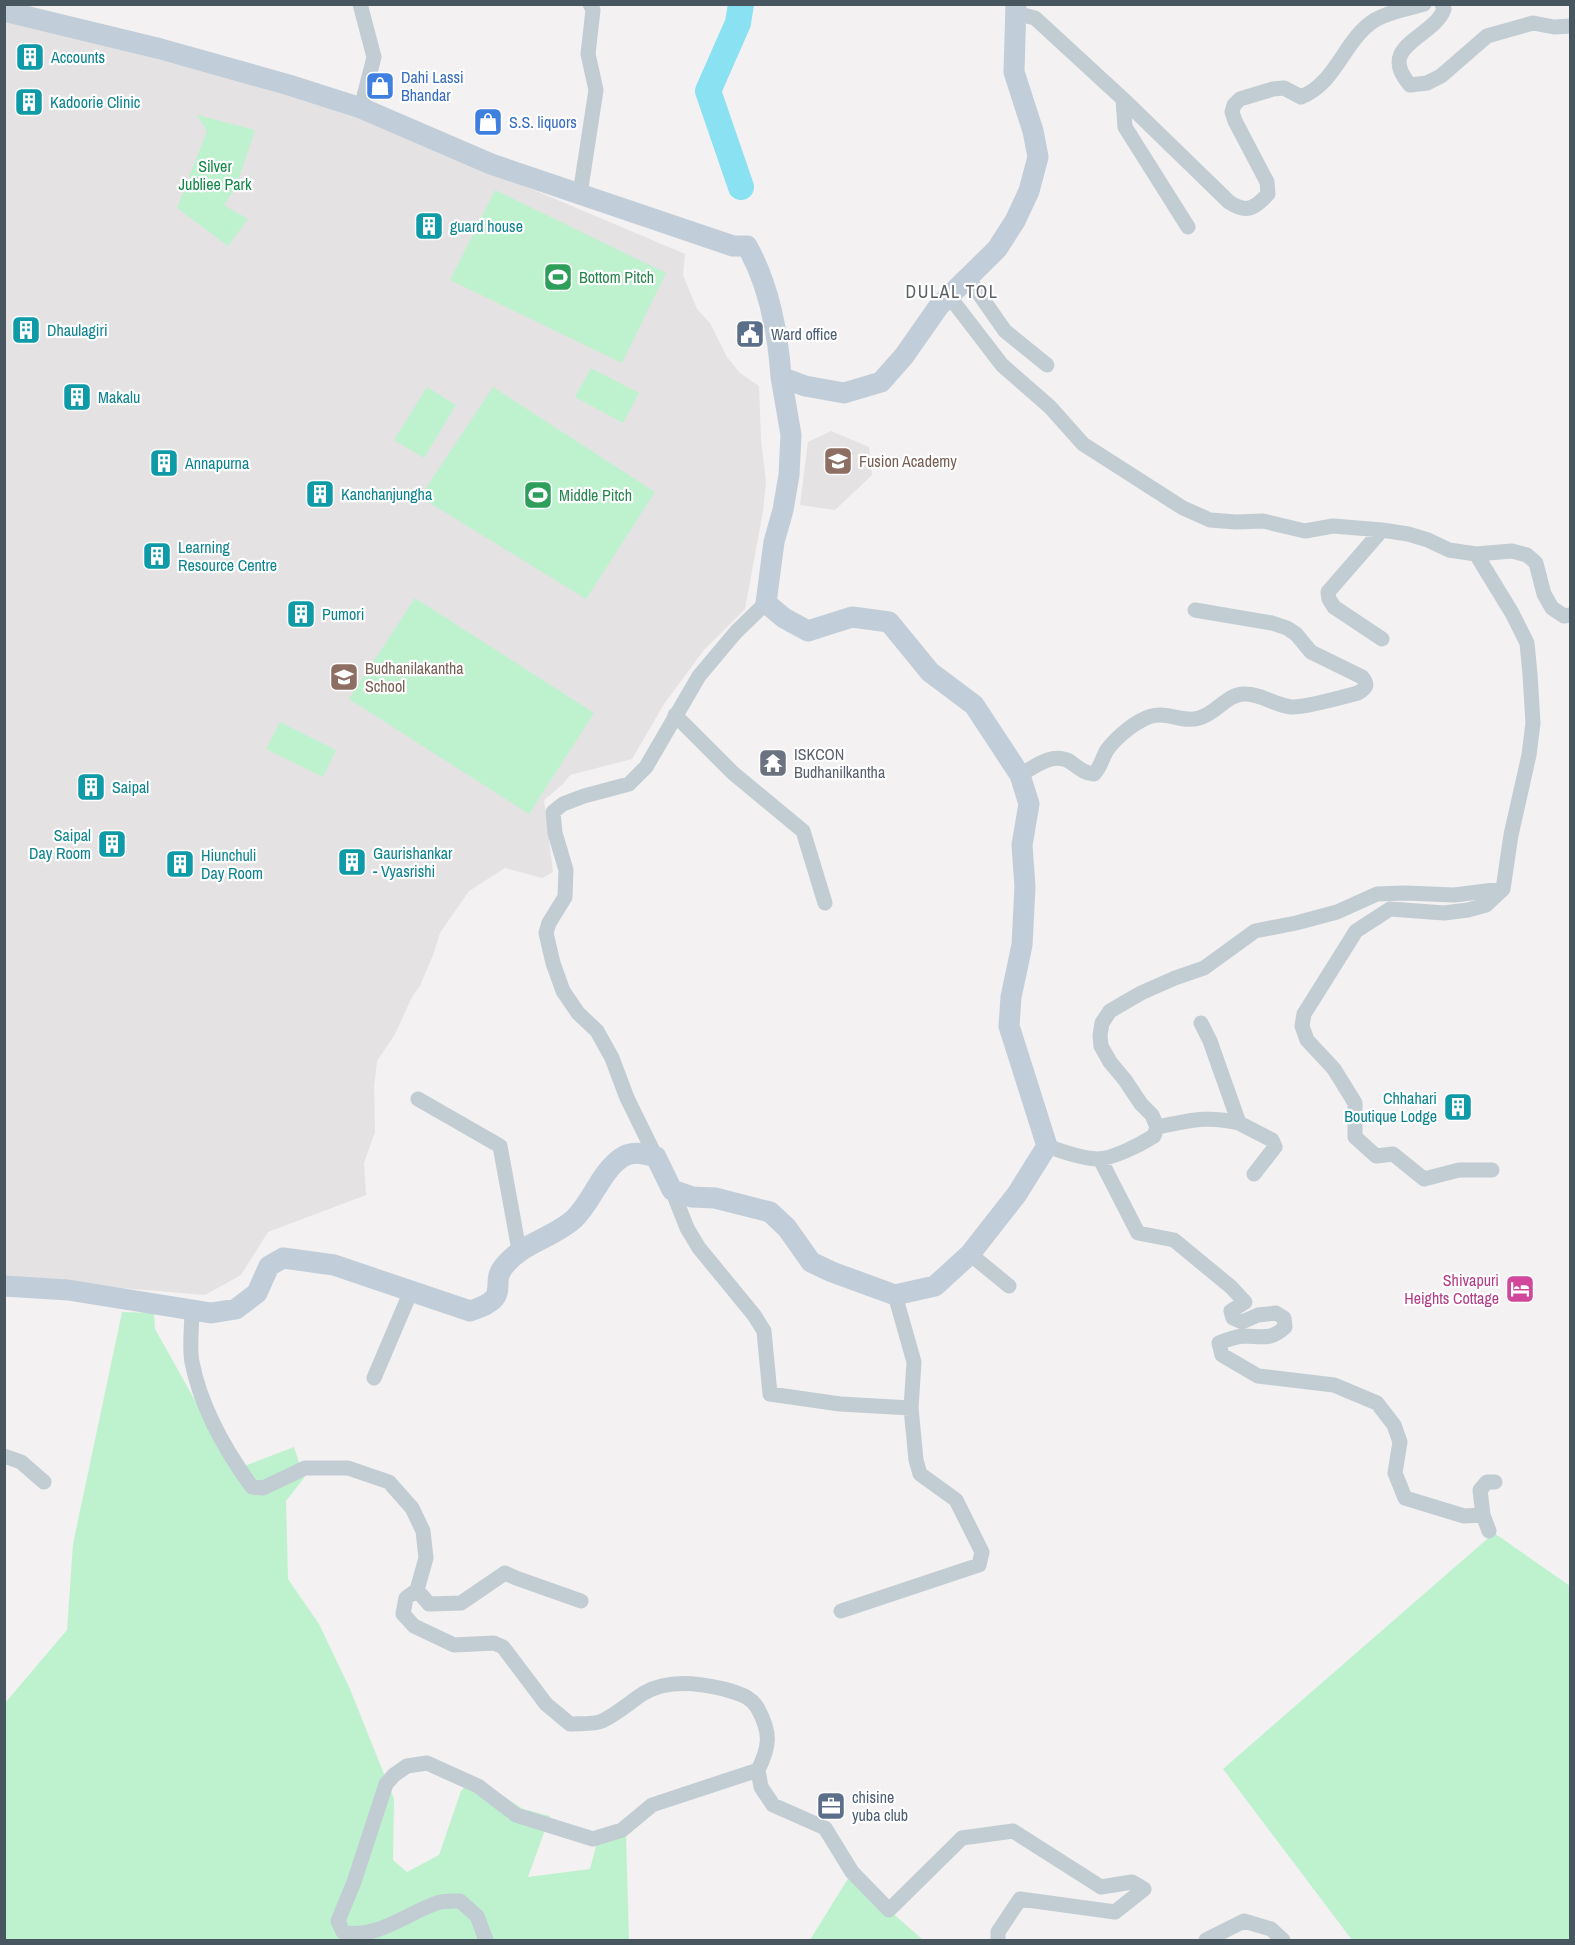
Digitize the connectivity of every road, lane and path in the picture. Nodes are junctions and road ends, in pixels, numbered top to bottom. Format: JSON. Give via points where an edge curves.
{"nodes":[{"id":1,"x":360,"y":4,"type":"edge"},
{"id":2,"x":590,"y":4,"type":"edge"},
{"id":3,"x":1424,"y":4,"type":"edge"},
{"id":4,"x":1442,"y":4,"type":"edge"},
{"id":5,"x":1016,"y":9,"type":"edge"},
{"id":6,"x":4,"y":11,"type":"edge"},
{"id":7,"x":1570,"y":26,"type":"edge"},
{"id":8,"x":1123,"y":99,"type":"junction"},
{"id":9,"x":362,"y":108,"type":"junction"},
{"id":10,"x":580,"y":194,"type":"junction"},
{"id":11,"x":1188,"y":227,"type":"dead end"},
{"id":12,"x":968,"y":278,"type":"junction"},
{"id":13,"x":949,"y":296,"type":"junction"},
{"id":14,"x":1047,"y":365,"type":"dead end"},
{"id":15,"x":781,"y":377,"type":"junction"},
{"id":16,"x":1382,"y":530,"type":"junction"},
{"id":17,"x":1476,"y":554,"type":"junction"},
{"id":18,"x":766,"y":603,"type":"junction"},
{"id":19,"x":1195,"y":610,"type":"dead end"},
{"id":20,"x":1570,"y":615,"type":"edge"},
{"id":21,"x":1382,"y":639,"type":"dead end"},
{"id":22,"x":675,"y":715,"type":"junction"},
{"id":23,"x":1020,"y":775,"type":"junction"},
{"id":24,"x":1503,"y":889,"type":"junction"},
{"id":25,"x":825,"y":903,"type":"dead end"},
{"id":26,"x":1201,"y":1023,"type":"dead end"},
{"id":27,"x":418,"y":1099,"type":"dead end"},
{"id":28,"x":1239,"y":1123,"type":"junction"},
{"id":29,"x":1157,"y":1127,"type":"junction"},
{"id":30,"x":1047,"y":1146,"type":"junction"},
{"id":31,"x":656,"y":1158,"type":"junction"},
{"id":32,"x":1100,"y":1159,"type":"junction"},
{"id":33,"x":1492,"y":1170,"type":"dead end"},
{"id":34,"x":1254,"y":1174,"type":"dead end"},
{"id":35,"x":672,"y":1190,"type":"junction"},
{"id":36,"x":519,"y":1250,"type":"junction"},
{"id":37,"x":970,"y":1254,"type":"junction"},
{"id":38,"x":4,"y":1286,"type":"edge"},
{"id":39,"x":1009,"y":1286,"type":"dead end"},
{"id":40,"x":411,"y":1291,"type":"junction"},
{"id":41,"x":895,"y":1294,"type":"junction"},
{"id":42,"x":192,"y":1311,"type":"junction"},
{"id":43,"x":374,"y":1378,"type":"dead end"},
{"id":44,"x":911,"y":1408,"type":"junction"},
{"id":45,"x":4,"y":1456,"type":"edge"},
{"id":46,"x":44,"y":1482,"type":"dead end"},
{"id":47,"x":1495,"y":1482,"type":"dead end"},
{"id":48,"x":1483,"y":1515,"type":"junction"},
{"id":49,"x":1489,"y":1531,"type":"dead end"},
{"id":50,"x":417,"y":1590,"type":"junction"},
{"id":51,"x":581,"y":1601,"type":"dead end"},
{"id":52,"x":841,"y":1611,"type":"dead end"},
{"id":53,"x":758,"y":1770,"type":"junction"},
{"id":54,"x":486,"y":1941,"type":"edge"},
{"id":55,"x":998,"y":1941,"type":"edge"},
{"id":56,"x":1206,"y":1941,"type":"edge"},
{"id":57,"x":1283,"y":1941,"type":"edge"}],
"edges":[{"from":1,"to":9,"type":"street","via":[[374,57]]},
{"from":2,"to":10,"type":"street","via":[[593,10],[588,54],[596,90]]},
{"from":3,"to":8,"type":"street","via":[[1375,20],[1359,33],[1330,74],[1309,94],[1301,97],[1284,88],[1273,89],[1240,99],[1234,105],[1235,121],[1267,182],[1268,194],[1250,209],[1229,202]]},
{"from":4,"to":7,"type":"street","via":[[1442,17],[1405,47],[1400,61],[1401,76],[1410,85],[1441,76],[1487,36],[1533,23]]},
{"from":5,"to":8,"type":"street","via":[[1035,18]]},
{"from":5,"to":12,"type":"street","via":[[1014,72],[1038,158],[1015,221],[998,249]]},
{"from":6,"to":9,"type":"street","via":[[161,49]]},
{"from":8,"to":11,"type":"street","via":[[1125,127]]},
{"from":9,"to":10,"type":"street","via":[[491,164]]},
{"from":10,"to":15,"type":"street","via":[[733,246],[747,246],[769,305]]},
{"from":12,"to":13,"type":"street"},
{"from":12,"to":14,"type":"street","via":[[1005,331]]},
{"from":13,"to":15,"type":"street","via":[[881,382],[844,393]]},
{"from":13,"to":16,"type":"street","via":[[1002,365],[1050,407],[1083,444],[1183,508],[1210,520],[1263,521],[1305,531],[1333,526]]},
{"from":15,"to":18,"type":"street","via":[[791,435],[789,475]]},
{"from":16,"to":17,"type":"street"},
{"from":16,"to":21,"type":"street","via":[[1328,592],[1334,607]]},
{"from":17,"to":20,"type":"street","via":[[1512,551],[1527,555],[1536,563],[1552,608],[1564,616]]},
{"from":17,"to":24,"type":"street","via":[[1527,643],[1530,674],[1530,755]]},
{"from":18,"to":22,"type":"street","via":[[699,676]]},
{"from":18,"to":23,"type":"street","via":[[808,631],[852,617],[889,622],[930,672],[974,705]]},
{"from":19,"to":23,"type":"street","via":[[1287,628],[1311,652],[1362,677],[1367,686],[1358,693],[1293,707],[1241,694],[1199,718],[1161,713],[1142,720],[1119,738],[1094,774],[1053,758]]},
{"from":22,"to":25,"type":"street","via":[[734,773],[803,831]]},
{"from":22,"to":31,"type":"street","via":[[646,766],[629,784],[584,796],[554,812],[555,833],[566,870],[565,897],[546,933],[563,991],[597,1031]]},
{"from":23,"to":30,"type":"street","via":[[1029,804],[1022,845],[1022,945],[1009,1026]]},
{"from":24,"to":29,"type":"street","via":[[1454,895],[1377,894],[1336,912],[1255,931],[1204,968],[1141,993],[1110,1011],[1102,1023],[1101,1046]]},
{"from":24,"to":33,"type":"street","via":[[1486,905],[1468,910],[1443,913],[1390,909],[1356,931],[1304,1014],[1302,1026],[1355,1103],[1354,1137],[1376,1156],[1393,1154],[1424,1179],[1459,1170]]},
{"from":26,"to":28,"type":"street"},
{"from":27,"to":36,"type":"street","via":[[500,1146]]},
{"from":28,"to":29,"type":"street","via":[[1197,1119]]},
{"from":28,"to":34,"type":"street","via":[[1272,1140],[1275,1147]]},
{"from":29,"to":32,"type":"street","via":[[1154,1136],[1137,1147]]},
{"from":30,"to":32,"type":"street"},
{"from":30,"to":37,"type":"street","via":[[1017,1194]]},
{"from":31,"to":35,"type":"street"},
{"from":31,"to":36,"type":"street","via":[[636,1152],[623,1157],[574,1220]]},
{"from":32,"to":48,"type":"street","via":[[1138,1233],[1174,1240],[1245,1302],[1231,1311],[1233,1318],[1242,1322],[1276,1313],[1284,1318],[1286,1327],[1277,1335],[1241,1336],[1219,1342],[1222,1355],[1258,1376],[1334,1385],[1377,1403],[1394,1425],[1400,1442],[1395,1473],[1405,1498],[1464,1516]]},
{"from":35,"to":41,"type":"street","via":[[770,1212],[787,1228],[811,1262]]},
{"from":35,"to":44,"type":"street","via":[[699,1248],[764,1331],[770,1394],[840,1404]]},
{"from":36,"to":40,"type":"street","via":[[503,1267],[497,1295],[486,1306],[470,1311]]},
{"from":37,"to":39,"type":"street"},
{"from":37,"to":41,"type":"street","via":[[935,1286]]},
{"from":38,"to":42,"type":"street","via":[[68,1290]]},
{"from":40,"to":42,"type":"street","via":[[334,1265],[283,1258],[269,1266],[257,1293],[236,1309]]},
{"from":40,"to":43,"type":"street"},
{"from":41,"to":44,"type":"street","via":[[914,1362]]},
{"from":42,"to":50,"type":"street","via":[[191,1360],[204,1405],[233,1462],[252,1487],[262,1488],[304,1468],[348,1468],[389,1482],[412,1508],[423,1531],[426,1558]]},
{"from":44,"to":52,"type":"street","via":[[920,1474],[956,1500],[982,1552],[979,1565]]},
{"from":45,"to":46,"type":"street","via":[[21,1462]]},
{"from":47,"to":48,"type":"street","via":[[1487,1482],[1480,1490]]},
{"from":48,"to":49,"type":"street"},
{"from":50,"to":51,"type":"street","via":[[429,1604],[461,1603],[505,1573]]},
{"from":50,"to":53,"type":"street","via":[[406,1598],[403,1614],[414,1626],[454,1645],[494,1643],[503,1647],[546,1704],[570,1724],[600,1722],[646,1692],[676,1683],[740,1693],[755,1703],[766,1724],[766,1754]]},
{"from":53,"to":54,"type":"street","via":[[652,1805],[622,1830],[593,1839],[516,1815],[478,1786],[427,1763],[407,1766],[386,1784],[338,1921],[343,1932],[356,1935],[439,1902],[460,1901],[477,1916]]},
{"from":53,"to":55,"type":"street","via":[[761,1787],[772,1805],[825,1828],[852,1872],[889,1910],[963,1838],[1013,1831],[1101,1887],[1132,1882],[1144,1889],[1115,1912],[1020,1899],[998,1932]]},
{"from":56,"to":57,"type":"street","via":[[1244,1921],[1271,1929]]}]}
